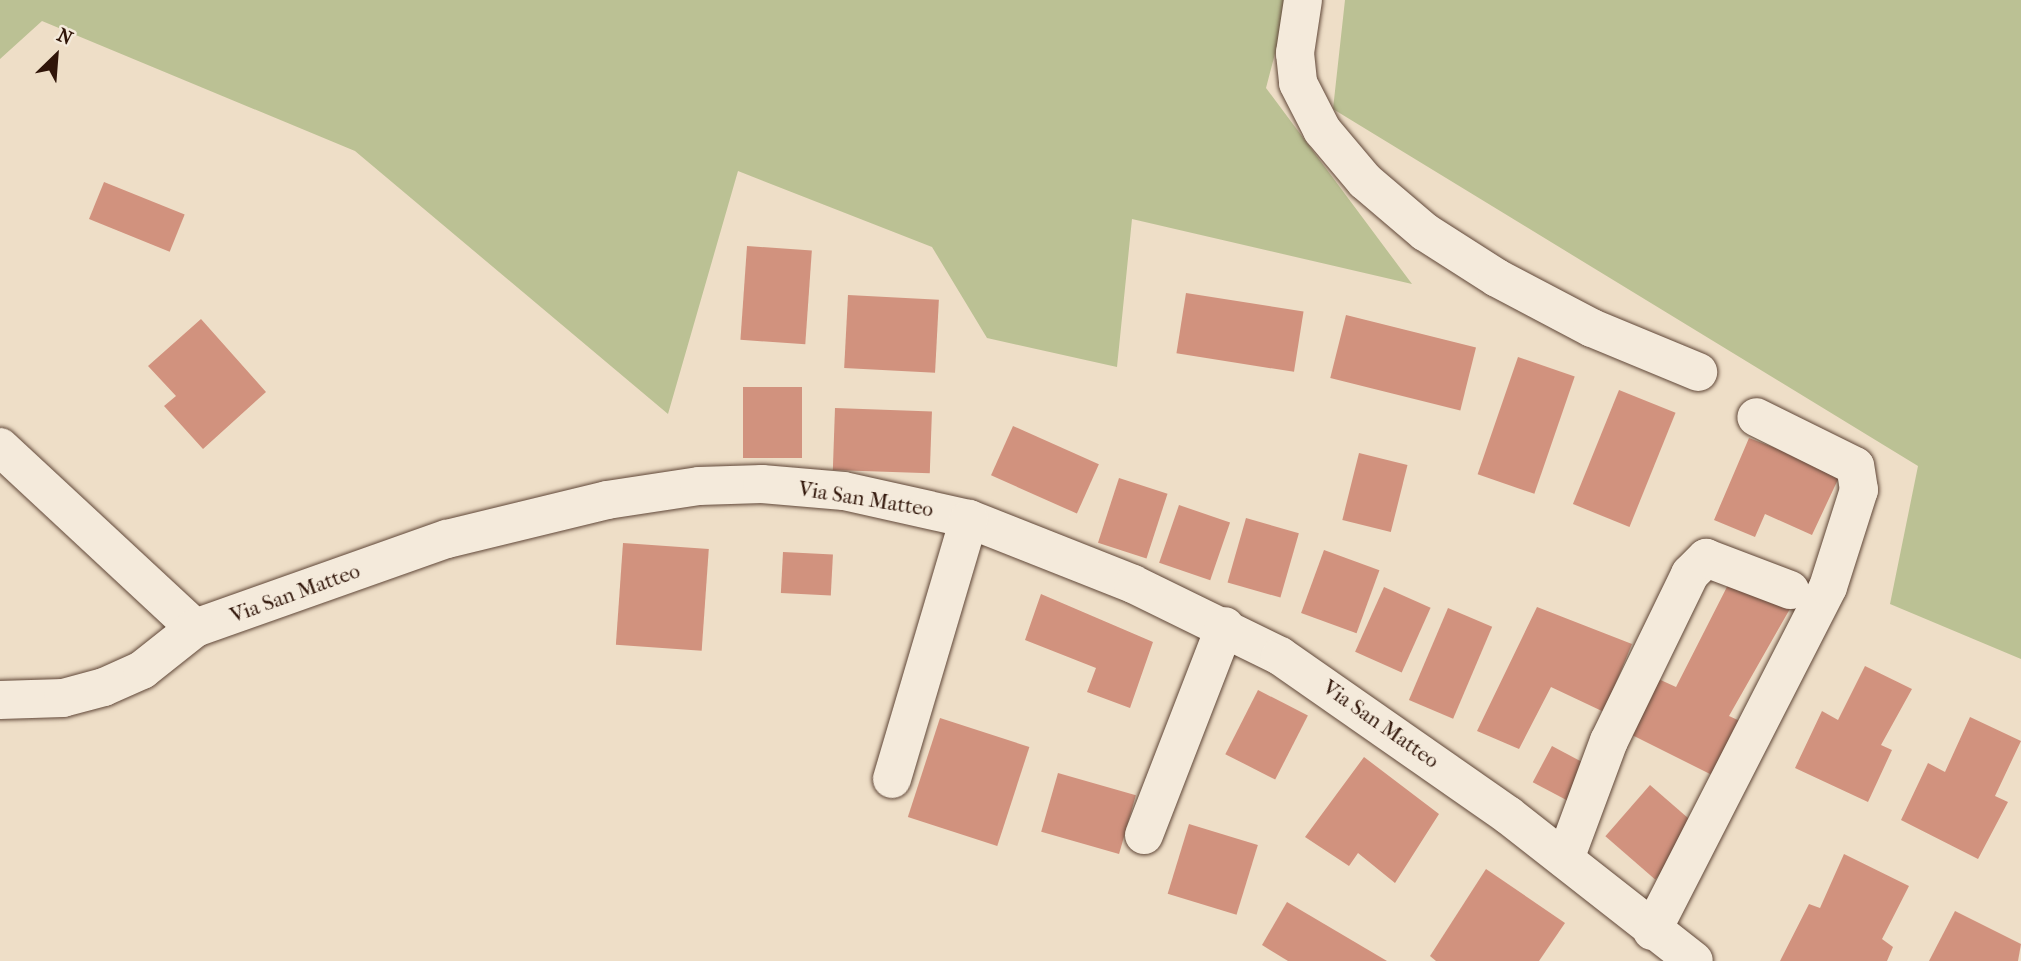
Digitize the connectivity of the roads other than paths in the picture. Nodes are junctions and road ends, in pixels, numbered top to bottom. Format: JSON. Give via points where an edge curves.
{"nodes":[{"id":1,"x":1303,"y":0,"type":"edge"},
{"id":2,"x":1698,"y":372,"type":"dead end"},
{"id":3,"x":1756,"y":416,"type":"dead end"},
{"id":4,"x":0,"y":447,"type":"edge"},
{"id":5,"x":969,"y":519,"type":"junction"},
{"id":6,"x":1790,"y":590,"type":"dead end"},
{"id":7,"x":1224,"y":626,"type":"junction"},
{"id":8,"x":195,"y":628,"type":"junction"},
{"id":9,"x":0,"y":700,"type":"edge"},
{"id":10,"x":892,"y":779,"type":"dead end"},
{"id":11,"x":1144,"y":835,"type":"dead end"},
{"id":12,"x":1565,"y":859,"type":"junction"},
{"id":13,"x":1653,"y":932,"type":"junction"},
{"id":14,"x":1694,"y":961,"type":"edge"}],
"edges":[{"from":1,"to":2,"type":"street","via":[[1295,53],[1298,83],[1322,130],[1364,181],[1425,232],[1497,278],[1592,328]]},
{"from":3,"to":13,"type":"street","via":[[1855,466],[1858,489],[1828,587]]},
{"from":4,"to":8,"type":"street"},
{"from":5,"to":7,"type":"street","name":"Via San Matteo","via":[[1017,535]]},
{"from":5,"to":8,"type":"street","name":"Via San Matteo","via":[[844,491],[762,484],[699,486],[607,500],[447,539]]},
{"from":5,"to":10,"type":"street"},
{"from":6,"to":12,"type":"street","via":[[1706,558],[1690,573],[1609,741]]},
{"from":7,"to":11,"type":"street"},
{"from":7,"to":12,"type":"street","name":"Via San Matteo","via":[[1340,694]]},
{"from":8,"to":9,"type":"street","name":"Via San Matteo","via":[[142,670],[104,687],[63,698]]},
{"from":12,"to":13,"type":"street","name":"Via San Matteo"},
{"from":13,"to":14,"type":"street","name":"Via San Matteo"}]}
